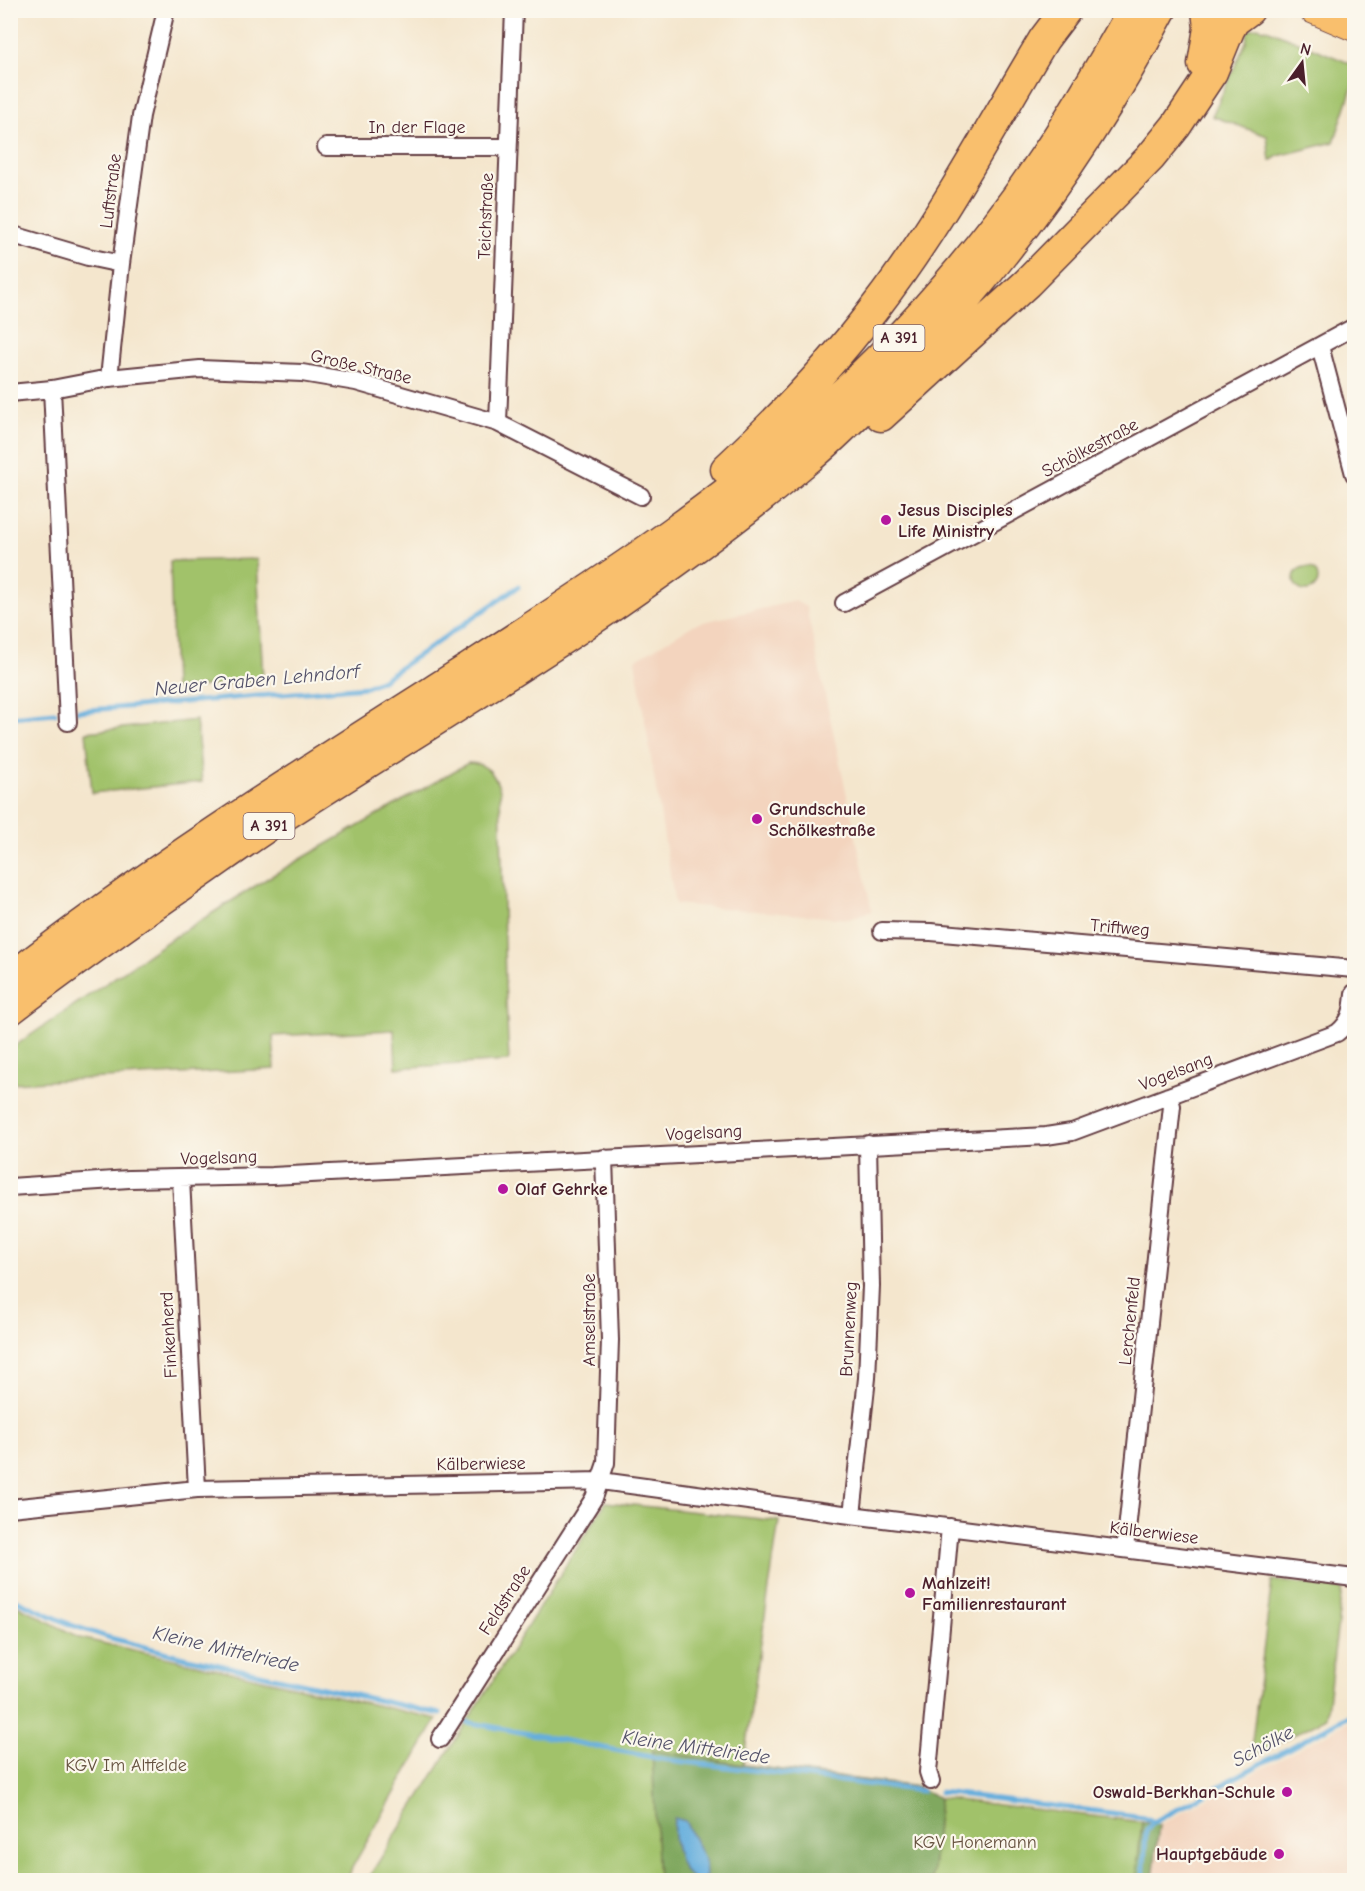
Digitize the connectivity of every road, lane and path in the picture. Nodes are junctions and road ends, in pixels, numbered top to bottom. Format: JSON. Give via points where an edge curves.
{"nodes":[{"id":1,"x":165,"y":10,"type":"edge"},
{"id":2,"x":514,"y":10,"type":"edge"},
{"id":3,"x":1056,"y":10,"type":"edge"},
{"id":4,"x":1066,"y":10,"type":"edge"},
{"id":5,"x":1161,"y":10,"type":"edge"},
{"id":6,"x":1207,"y":10,"type":"edge"},
{"id":7,"x":1248,"y":10,"type":"edge"},
{"id":8,"x":1312,"y":10,"type":"edge"},
{"id":9,"x":1133,"y":27,"type":"edge"},
{"id":10,"x":1354,"y":28,"type":"edge"},
{"id":11,"x":1044,"y":39,"type":"junction"},
{"id":12,"x":1188,"y":107,"type":"junction"},
{"id":13,"x":326,"y":147,"type":"dead end"},
{"id":14,"x":508,"y":147,"type":"junction"},
{"id":15,"x":10,"y":234,"type":"edge"},
{"id":16,"x":122,"y":264,"type":"junction"},
{"id":17,"x":1354,"y":327,"type":"edge"},
{"id":18,"x":1320,"y":346,"type":"junction"},
{"id":19,"x":109,"y":378,"type":"junction"},
{"id":20,"x":52,"y":390,"type":"junction"},
{"id":21,"x":10,"y":393,"type":"edge"},
{"id":22,"x":498,"y":423,"type":"junction"},
{"id":23,"x":810,"y":458,"type":"junction"},
{"id":24,"x":1354,"y":474,"type":"edge"},
{"id":25,"x":641,"y":496,"type":"dead end"},
{"id":26,"x":606,"y":580,"type":"junction"},
{"id":27,"x":844,"y":603,"type":"dead end"},
{"id":28,"x":68,"y":722,"type":"dead end"},
{"id":29,"x":882,"y":932,"type":"dead end"},
{"id":30,"x":1354,"y":969,"type":"edge"},
{"id":31,"x":10,"y":979,"type":"edge"},
{"id":32,"x":1354,"y":993,"type":"edge"},
{"id":33,"x":10,"y":1010,"type":"edge"},
{"id":34,"x":1168,"y":1096,"type":"junction"},
{"id":35,"x":868,"y":1144,"type":"junction"},
{"id":36,"x":604,"y":1158,"type":"junction"},
{"id":37,"x":181,"y":1179,"type":"junction"},
{"id":38,"x":10,"y":1187,"type":"edge"},
{"id":39,"x":601,"y":1481,"type":"junction"},
{"id":40,"x":197,"y":1489,"type":"junction"},
{"id":41,"x":10,"y":1508,"type":"edge"},
{"id":42,"x":852,"y":1515,"type":"junction"},
{"id":43,"x":950,"y":1527,"type":"junction"},
{"id":44,"x":1125,"y":1549,"type":"junction"},
{"id":45,"x":1354,"y":1578,"type":"edge"},
{"id":46,"x":440,"y":1739,"type":"dead end"},
{"id":47,"x":931,"y":1781,"type":"dead end"}],
"edges":[{"from":1,"to":16,"type":"street","name":"Luftstraße","via":[[141,116]]},
{"from":2,"to":14,"type":"street","name":"Teichstraße"},
{"from":3,"to":11,"type":"highway"},
{"from":4,"to":11,"type":"highway"},
{"from":5,"to":9,"type":"highway","number":"A 391"},
{"from":6,"to":12,"type":"highway","via":[[1207,43],[1201,75]]},
{"from":7,"to":12,"type":"highway","via":[[1234,21],[1212,72]]},
{"from":8,"to":10,"type":"main road"},
{"from":9,"to":23,"type":"highway","number":"A 391","via":[[1091,131],[1014,242],[935,334]]},
{"from":9,"to":26,"type":"highway","number":"A 391","via":[[1033,175],[894,343],[782,447]]},
{"from":11,"to":26,"type":"highway","via":[[925,237],[852,338],[781,417],[733,463],[619,555]]},
{"from":12,"to":23,"type":"highway","via":[[1150,158],[1109,201],[947,358],[854,440]]},
{"from":13,"to":14,"type":"street","name":"In der Flage"},
{"from":14,"to":22,"type":"street","name":"Teichstraße"},
{"from":15,"to":16,"type":"street"},
{"from":16,"to":19,"type":"street","name":"Luftstraße"},
{"from":17,"to":18,"type":"street","name":"Schölkestraße"},
{"from":18,"to":24,"type":"street"},
{"from":18,"to":27,"type":"street","name":"Schölkestraße"},
{"from":19,"to":20,"type":"street","name":"Große Straße"},
{"from":19,"to":22,"type":"street","name":"Große Straße","via":[[200,369],[302,373],[356,382]]},
{"from":20,"to":21,"type":"street","name":"Große Straße"},
{"from":20,"to":28,"type":"street"},
{"from":22,"to":25,"type":"street","name":"Große Straße"},
{"from":23,"to":33,"type":"highway","number":"A 391","via":[[727,525],[639,587],[279,819]]},
{"from":26,"to":31,"type":"highway","number":"A 391","via":[[238,818]]},
{"from":29,"to":30,"type":"street","name":"Triftweg","via":[[931,932]]},
{"from":32,"to":34,"type":"street","name":"Vogelsang","via":[[1352,1015],[1337,1033]]},
{"from":34,"to":35,"type":"street","name":"Vogelsang","via":[[1072,1132]]},
{"from":34,"to":44,"type":"street","name":"Lerchenfeld","via":[[1172,1106]]},
{"from":35,"to":36,"type":"street","name":"Vogelsang"},
{"from":35,"to":42,"type":"street","name":"Brunnenweg","via":[[870,1318]]},
{"from":36,"to":37,"type":"street","name":"Vogelsang"},
{"from":36,"to":39,"type":"street","name":"Amselstraße","via":[[610,1340],[606,1463]]},
{"from":37,"to":38,"type":"street","name":"Vogelsang"},
{"from":37,"to":40,"type":"street","name":"Finkenherd"},
{"from":39,"to":40,"type":"street","name":"Kälberwiese"},
{"from":39,"to":42,"type":"street","name":"Kälberwiese"},
{"from":39,"to":46,"type":"street","name":"Feldstraße","via":[[594,1498]]},
{"from":40,"to":41,"type":"street","name":"Kälberwiese"},
{"from":42,"to":43,"type":"street","name":"Kälberwiese"},
{"from":43,"to":44,"type":"street","name":"Kälberwiese"},
{"from":43,"to":47,"type":"street","via":[[928,1772]]},
{"from":44,"to":45,"type":"street","name":"Kälberwiese"}]}
